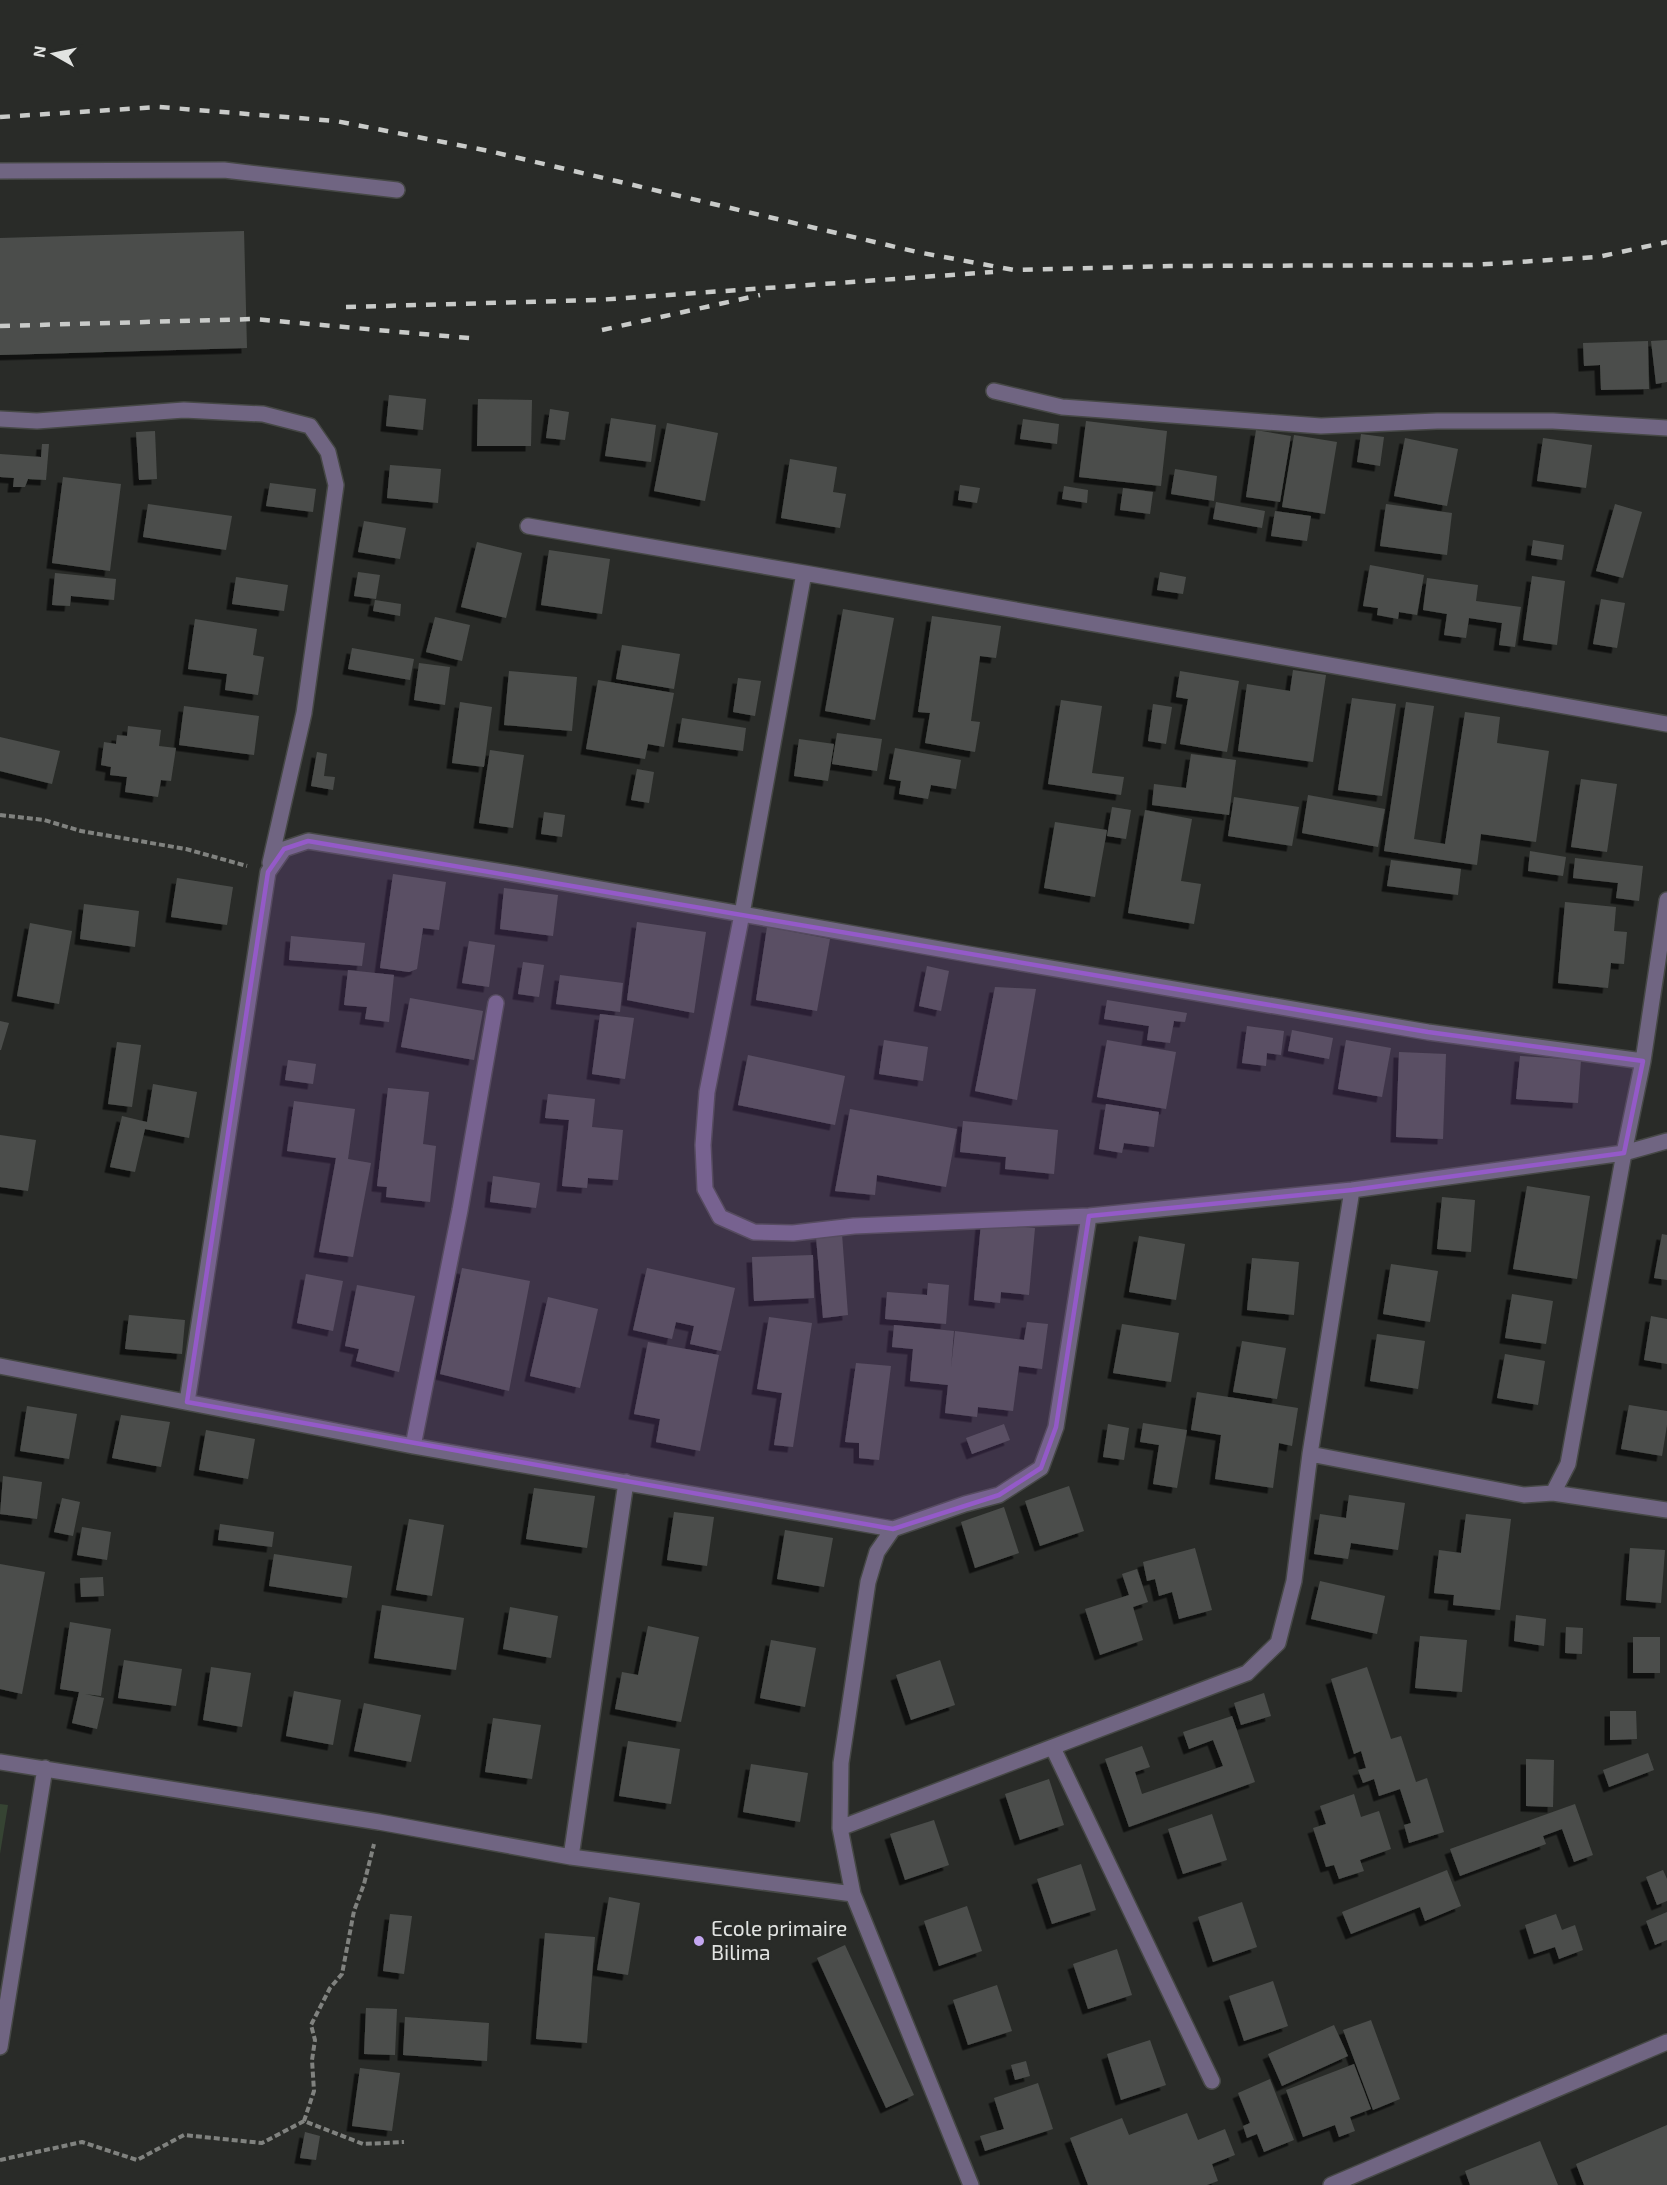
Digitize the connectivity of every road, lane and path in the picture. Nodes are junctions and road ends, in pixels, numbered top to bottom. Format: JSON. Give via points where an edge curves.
{"nodes":[{"id":1,"x":0,"y":171,"type":"edge"},
{"id":2,"x":397,"y":190,"type":"dead end"},
{"id":3,"x":994,"y":391,"type":"dead end"},
{"id":4,"x":0,"y":419,"type":"edge"},
{"id":5,"x":1667,"y":428,"type":"edge"},
{"id":6,"x":528,"y":526,"type":"dead end"},
{"id":7,"x":804,"y":573,"type":"junction"},
{"id":8,"x":1667,"y":724,"type":"edge"},
{"id":9,"x":0,"y":815,"type":"edge"},
{"id":10,"x":268,"y":872,"type":"junction"},
{"id":11,"x":1667,"y":900,"type":"edge"},
{"id":12,"x":742,"y":914,"type":"junction"},
{"id":13,"x":496,"y":1003,"type":"dead end"},
{"id":14,"x":1643,"y":1061,"type":"junction"},
{"id":15,"x":1667,"y":1141,"type":"edge"},
{"id":16,"x":1624,"y":1153,"type":"junction"},
{"id":17,"x":1352,"y":1190,"type":"junction"},
{"id":18,"x":1089,"y":1216,"type":"junction"},
{"id":19,"x":0,"y":1366,"type":"edge"},
{"id":20,"x":187,"y":1402,"type":"junction"},
{"id":21,"x":413,"y":1446,"type":"junction"},
{"id":22,"x":1310,"y":1455,"type":"junction"},
{"id":23,"x":626,"y":1482,"type":"junction"},
{"id":24,"x":1553,"y":1492,"type":"junction"},
{"id":25,"x":1667,"y":1510,"type":"edge"},
{"id":26,"x":893,"y":1529,"type":"junction"},
{"id":27,"x":1053,"y":1748,"type":"junction"},
{"id":28,"x":0,"y":1762,"type":"edge"},
{"id":29,"x":45,"y":1768,"type":"junction"},
{"id":30,"x":379,"y":1822,"type":"junction"},
{"id":31,"x":840,"y":1828,"type":"junction"},
{"id":32,"x":571,"y":1857,"type":"junction"},
{"id":33,"x":853,"y":1894,"type":"junction"},
{"id":34,"x":1667,"y":2042,"type":"edge"},
{"id":35,"x":0,"y":2047,"type":"edge"},
{"id":36,"x":1212,"y":2081,"type":"dead end"},
{"id":37,"x":304,"y":2121,"type":"junction"},
{"id":38,"x":404,"y":2142,"type":"dead end"},
{"id":39,"x":0,"y":2160,"type":"edge"},
{"id":40,"x":971,"y":2185,"type":"edge"},
{"id":41,"x":1331,"y":2185,"type":"edge"}],
"edges":[{"from":1,"to":2,"type":"street","via":[[224,170]]},
{"from":3,"to":5,"type":"street","via":[[1062,407],[1321,426],[1553,421]]},
{"from":4,"to":10,"type":"street","via":[[37,421],[184,410],[263,414],[310,426],[328,452],[336,485],[306,702]]},
{"from":6,"to":7,"type":"street"},
{"from":7,"to":8,"type":"street"},
{"from":7,"to":12,"type":"street"},
{"from":9,"to":10,"type":"path","via":[[186,849]]},
{"from":10,"to":12,"type":"street","via":[[284,849],[308,841]]},
{"from":10,"to":20,"type":"street"},
{"from":11,"to":14,"type":"street"},
{"from":12,"to":14,"type":"street","via":[[1428,1032]]},
{"from":12,"to":18,"type":"street","via":[[707,1092],[703,1145],[705,1189],[720,1216],[754,1232],[793,1233],[854,1226]]},
{"from":13,"to":21,"type":"street"},
{"from":14,"to":16,"type":"street"},
{"from":15,"to":16,"type":"street"},
{"from":16,"to":17,"type":"street"},
{"from":16,"to":24,"type":"street","via":[[1569,1464]]},
{"from":17,"to":18,"type":"street"},
{"from":17,"to":22,"type":"street"},
{"from":18,"to":26,"type":"street","via":[[1056,1427],[1041,1468],[999,1495]]},
{"from":19,"to":20,"type":"street"},
{"from":20,"to":21,"type":"street"},
{"from":21,"to":23,"type":"street"},
{"from":22,"to":24,"type":"street","via":[[1524,1495]]},
{"from":22,"to":27,"type":"street","via":[[1294,1581],[1278,1643],[1247,1673]]},
{"from":23,"to":26,"type":"street"},
{"from":23,"to":32,"type":"street"},
{"from":24,"to":25,"type":"street"},
{"from":26,"to":31,"type":"street","via":[[877,1552],[868,1582],[841,1763]]},
{"from":27,"to":31,"type":"street"},
{"from":27,"to":36,"type":"street"},
{"from":28,"to":29,"type":"street"},
{"from":29,"to":30,"type":"street"},
{"from":29,"to":35,"type":"street"},
{"from":30,"to":32,"type":"street"},
{"from":30,"to":37,"type":"path","via":[[354,1911],[342,1974],[311,2025],[315,2040],[314,2091]]},
{"from":31,"to":33,"type":"street"},
{"from":32,"to":33,"type":"street"},
{"from":33,"to":40,"type":"street"},
{"from":34,"to":41,"type":"street"},
{"from":37,"to":38,"type":"path","via":[[363,2144]]},
{"from":37,"to":39,"type":"path","via":[[262,2143],[184,2135],[137,2160],[82,2142]]}]}
